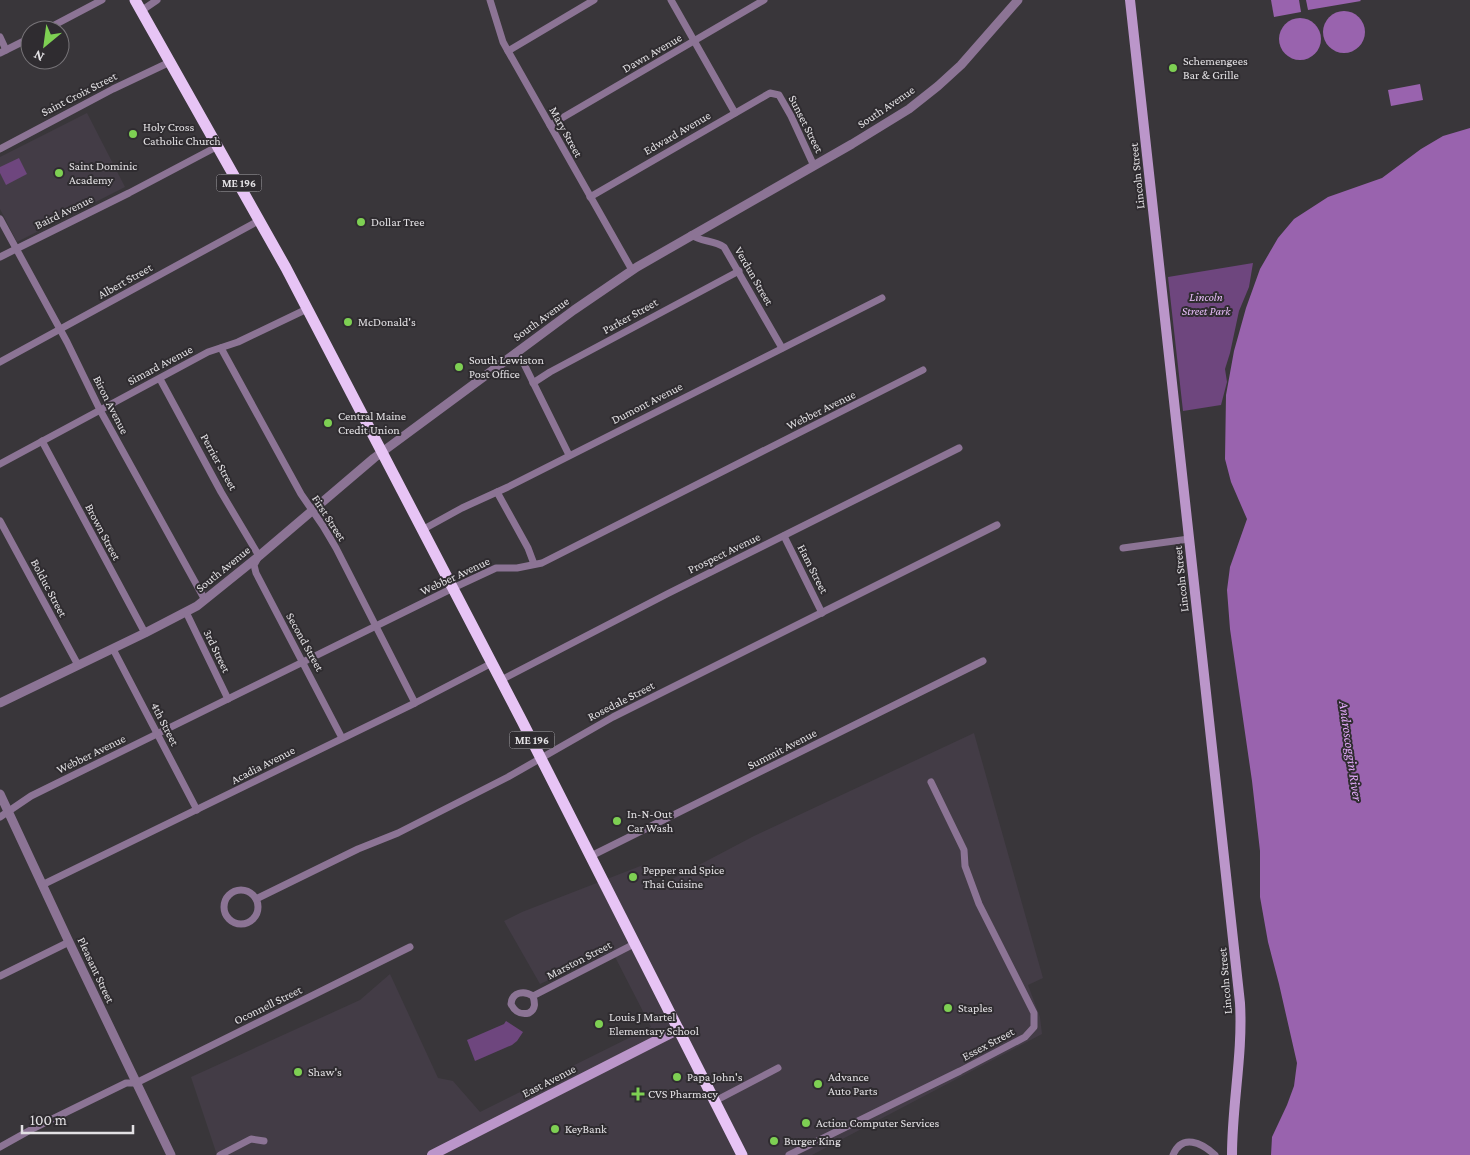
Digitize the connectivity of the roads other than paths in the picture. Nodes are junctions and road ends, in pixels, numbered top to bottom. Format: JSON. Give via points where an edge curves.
{"nodes":[{"id":1,"x":102,"y":0,"type":"edge"},
{"id":2,"x":135,"y":0,"type":"edge"},
{"id":3,"x":157,"y":0,"type":"edge"},
{"id":4,"x":490,"y":0,"type":"edge"},
{"id":5,"x":594,"y":0,"type":"edge"},
{"id":6,"x":671,"y":0,"type":"edge"},
{"id":7,"x":764,"y":0,"type":"edge"},
{"id":8,"x":1018,"y":0,"type":"edge"},
{"id":9,"x":1130,"y":0,"type":"edge"},
{"id":10,"x":141,"y":11,"type":"junction"},
{"id":11,"x":64,"y":20,"type":"edge"},
{"id":12,"x":0,"y":37,"type":"edge"},
{"id":13,"x":695,"y":41,"type":"junction"},
{"id":14,"x":20,"y":43,"type":"edge"},
{"id":15,"x":3,"y":52,"type":"edge"},
{"id":16,"x":508,"y":52,"type":"junction"},
{"id":17,"x":170,"y":62,"type":"junction"},
{"id":18,"x":777,"y":94,"type":"joint"},
{"id":19,"x":735,"y":113,"type":"junction"},
{"id":20,"x":550,"y":124,"type":"junction"},
{"id":21,"x":218,"y":146,"type":"junction"},
{"id":22,"x":0,"y":149,"type":"edge"},
{"id":23,"x":814,"y":166,"type":"junction"},
{"id":24,"x":590,"y":197,"type":"junction"},
{"id":25,"x":0,"y":219,"type":"edge"},
{"id":26,"x":260,"y":220,"type":"junction"},
{"id":27,"x":691,"y":235,"type":"junction"},
{"id":28,"x":17,"y":249,"type":"junction"},
{"id":29,"x":0,"y":257,"type":"edge"},
{"id":30,"x":632,"y":270,"type":"junction"},
{"id":31,"x":739,"y":271,"type":"junction"},
{"id":32,"x":882,"y":298,"type":"dead end"},
{"id":33,"x":307,"y":309,"type":"junction"},
{"id":34,"x":60,"y":330,"type":"junction"},
{"id":35,"x":221,"y":348,"type":"junction"},
{"id":36,"x":782,"y":348,"type":"junction"},
{"id":37,"x":515,"y":353,"type":"junction"},
{"id":38,"x":0,"y":362,"type":"edge"},
{"id":39,"x":923,"y":370,"type":"dead end"},
{"id":40,"x":160,"y":379,"type":"junction"},
{"id":41,"x":533,"y":383,"type":"junction"},
{"id":42,"x":100,"y":410,"type":"junction"},
{"id":43,"x":42,"y":441,"type":"junction"},
{"id":44,"x":959,"y":448,"type":"dead end"},
{"id":45,"x":381,"y":453,"type":"junction"},
{"id":46,"x":569,"y":455,"type":"junction"},
{"id":47,"x":0,"y":464,"type":"edge"},
{"id":48,"x":497,"y":492,"type":"junction"},
{"id":49,"x":312,"y":511,"type":"junction"},
{"id":50,"x":0,"y":522,"type":"edge"},
{"id":51,"x":997,"y":524,"type":"dead end"},
{"id":52,"x":422,"y":530,"type":"junction"},
{"id":53,"x":784,"y":536,"type":"junction"},
{"id":54,"x":1189,"y":540,"type":"junction"},
{"id":55,"x":1123,"y":548,"type":"dead end"},
{"id":56,"x":259,"y":556,"type":"junction"},
{"id":57,"x":534,"y":564,"type":"junction"},
{"id":58,"x":453,"y":588,"type":"junction"},
{"id":59,"x":205,"y":600,"type":"junction"},
{"id":60,"x":186,"y":612,"type":"junction"},
{"id":61,"x":822,"y":613,"type":"junction"},
{"id":62,"x":376,"y":626,"type":"junction"},
{"id":63,"x":145,"y":633,"type":"junction"},
{"id":64,"x":113,"y":649,"type":"junction"},
{"id":65,"x":982,"y":661,"type":"dead end"},
{"id":66,"x":303,"y":662,"type":"junction"},
{"id":67,"x":492,"y":663,"type":"junction"},
{"id":68,"x":78,"y":665,"type":"junction"},
{"id":69,"x":501,"y":680,"type":"junction"},
{"id":70,"x":228,"y":699,"type":"junction"},
{"id":71,"x":415,"y":702,"type":"junction"},
{"id":72,"x":0,"y":703,"type":"edge"},
{"id":73,"x":157,"y":734,"type":"junction"},
{"id":74,"x":342,"y":738,"type":"junction"},
{"id":75,"x":541,"y":758,"type":"junction"},
{"id":76,"x":931,"y":782,"type":"dead end"},
{"id":77,"x":0,"y":794,"type":"edge"},
{"id":78,"x":197,"y":810,"type":"junction"},
{"id":79,"x":4,"y":814,"type":"edge"},
{"id":80,"x":591,"y":856,"type":"junction"},
{"id":81,"x":42,"y":885,"type":"junction"},
{"id":82,"x":256,"y":899,"type":"junction"},
{"id":83,"x":69,"y":942,"type":"junction"},
{"id":84,"x":636,"y":943,"type":"junction"},
{"id":85,"x":410,"y":946,"type":"dead end"},
{"id":86,"x":0,"y":976,"type":"edge"},
{"id":87,"x":533,"y":996,"type":"dead end"},
{"id":88,"x":679,"y":1029,"type":"junction"},
{"id":89,"x":778,"y":1068,"type":"dead end"},
{"id":90,"x":136,"y":1084,"type":"junction"},
{"id":91,"x":715,"y":1101,"type":"junction"},
{"id":92,"x":264,"y":1141,"type":"dead end"},
{"id":93,"x":0,"y":1147,"type":"edge"},
{"id":94,"x":171,"y":1155,"type":"edge"},
{"id":95,"x":220,"y":1155,"type":"edge"},
{"id":96,"x":432,"y":1155,"type":"edge"},
{"id":97,"x":742,"y":1155,"type":"edge"},
{"id":98,"x":789,"y":1155,"type":"edge"},
{"id":99,"x":1173,"y":1155,"type":"edge"},
{"id":100,"x":1215,"y":1155,"type":"edge"},
{"id":101,"x":1232,"y":1155,"type":"edge"}],
"edges":[{"from":1,"to":11,"type":"street"},
{"from":2,"to":10,"type":"highway","number":"ME 196"},
{"from":3,"to":10,"type":"street"},
{"from":4,"to":16,"type":"street","name":"Mary Street"},
{"from":5,"to":16,"type":"street"},
{"from":6,"to":13,"type":"street"},
{"from":7,"to":13,"type":"street","name":"Dawn Avenue"},
{"from":8,"to":23,"type":"street","name":"South Avenue","via":[[987,37],[938,86],[893,120]]},
{"from":9,"to":54,"type":"main road","name":"Lincoln Street"},
{"from":10,"to":17,"type":"highway","number":"ME 196"},
{"from":12,"to":15,"type":"street"},
{"from":13,"to":19,"type":"street"},
{"from":13,"to":20,"type":"street","name":"Dawn Avenue"},
{"from":14,"to":15,"type":"street"},
{"from":16,"to":20,"type":"street","name":"Mary Street"},
{"from":17,"to":21,"type":"highway","number":"ME 196"},
{"from":17,"to":22,"type":"street","name":"Saint Croix Street"},
{"from":18,"to":19,"type":"street","name":"Edward Avenue","via":[[770,93]]},
{"from":18,"to":23,"type":"street","name":"Sunset Street"},
{"from":19,"to":24,"type":"street","name":"Edward Avenue"},
{"from":20,"to":24,"type":"street","name":"Mary Street"},
{"from":21,"to":26,"type":"highway","number":"ME 196"},
{"from":21,"to":28,"type":"street","name":"Baird Avenue"},
{"from":23,"to":27,"type":"street","name":"South Avenue"},
{"from":24,"to":30,"type":"street","name":"Mary Street"},
{"from":25,"to":28,"type":"street","name":"Biron Avenue"},
{"from":26,"to":33,"type":"highway","number":"ME 196"},
{"from":26,"to":34,"type":"street","name":"Albert Street"},
{"from":27,"to":30,"type":"street","name":"South Avenue"},
{"from":27,"to":31,"type":"street","name":"Verdun Street","via":[[724,247]]},
{"from":28,"to":29,"type":"street","name":"Baird Avenue"},
{"from":28,"to":34,"type":"street","name":"Biron Avenue"},
{"from":30,"to":37,"type":"street","name":"South Avenue"},
{"from":31,"to":36,"type":"street","name":"Verdun Street"},
{"from":31,"to":41,"type":"street","name":"Parker Street"},
{"from":32,"to":36,"type":"street","name":"Dumont Avenue"},
{"from":33,"to":35,"type":"street","name":"Simard Avenue"},
{"from":33,"to":45,"type":"highway","number":"ME 196"},
{"from":34,"to":38,"type":"street","name":"Albert Street"},
{"from":34,"to":42,"type":"street","name":"Biron Avenue"},
{"from":35,"to":40,"type":"street","name":"Simard Avenue"},
{"from":35,"to":49,"type":"street","name":"First Street"},
{"from":36,"to":46,"type":"street","name":"Dumont Avenue"},
{"from":37,"to":41,"type":"street"},
{"from":37,"to":45,"type":"street","name":"South Avenue"},
{"from":39,"to":57,"type":"street","name":"Webber Avenue","via":[[542,563]]},
{"from":40,"to":42,"type":"street","name":"Simard Avenue"},
{"from":40,"to":56,"type":"street","name":"Perrier Street"},
{"from":41,"to":46,"type":"street"},
{"from":42,"to":43,"type":"street","name":"Simard Avenue"},
{"from":42,"to":59,"type":"street","name":"Biron Avenue"},
{"from":43,"to":47,"type":"street","name":"Simard Avenue"},
{"from":43,"to":63,"type":"street","name":"Brown Street"},
{"from":44,"to":53,"type":"street","name":"Prospect Avenue"},
{"from":45,"to":49,"type":"street","name":"South Avenue"},
{"from":45,"to":52,"type":"highway","number":"ME 196"},
{"from":46,"to":48,"type":"street","name":"Dumont Avenue"},
{"from":48,"to":52,"type":"street","name":"Dumont Avenue"},
{"from":48,"to":57,"type":"street"},
{"from":49,"to":56,"type":"street","name":"South Avenue"},
{"from":49,"to":62,"type":"street","name":"First Street","via":[[324,526]]},
{"from":50,"to":68,"type":"street","name":"Bolduc Street"},
{"from":51,"to":61,"type":"street","name":"Rosedale Street"},
{"from":52,"to":58,"type":"highway","number":"ME 196"},
{"from":53,"to":61,"type":"street","name":"Ham Street"},
{"from":53,"to":69,"type":"street","name":"Prospect Avenue"},
{"from":54,"to":55,"type":"street"},
{"from":54,"to":101,"type":"main road","name":"Lincoln Street","via":[[1240,1002],[1242,1031]]},
{"from":56,"to":59,"type":"street","name":"South Avenue"},
{"from":56,"to":66,"type":"street","name":"Second Street","via":[[254,565],[256,573]]},
{"from":57,"to":58,"type":"street","name":"Webber Avenue","via":[[496,568]]},
{"from":58,"to":62,"type":"street","name":"Webber Avenue"},
{"from":58,"to":67,"type":"highway","number":"ME 196"},
{"from":59,"to":60,"type":"street","name":"South Avenue"},
{"from":60,"to":63,"type":"street","name":"South Avenue"},
{"from":60,"to":70,"type":"street","name":"3rd Street"},
{"from":61,"to":75,"type":"street","name":"Rosedale Street","via":[[613,717]]},
{"from":62,"to":66,"type":"street","name":"Webber Avenue"},
{"from":62,"to":71,"type":"street","name":"First Street"},
{"from":63,"to":64,"type":"street","name":"South Avenue"},
{"from":64,"to":68,"type":"street","name":"South Avenue"},
{"from":64,"to":73,"type":"street","name":"4th Street"},
{"from":65,"to":80,"type":"street","name":"Summit Avenue"},
{"from":66,"to":70,"type":"street","name":"Webber Avenue"},
{"from":66,"to":74,"type":"street","name":"Second Street"},
{"from":67,"to":69,"type":"highway","number":"ME 196"},
{"from":67,"to":71,"type":"street","name":"Acadia Avenue"},
{"from":68,"to":72,"type":"street","name":"South Avenue"},
{"from":69,"to":75,"type":"highway","number":"ME 196"},
{"from":70,"to":73,"type":"street","name":"Webber Avenue"},
{"from":71,"to":74,"type":"street","name":"Acadia Avenue"},
{"from":73,"to":78,"type":"street","name":"4th Street"},
{"from":73,"to":79,"type":"street","name":"Webber Avenue","via":[[30,796]]},
{"from":74,"to":78,"type":"street","name":"Acadia Avenue"},
{"from":75,"to":80,"type":"highway","number":"ME 196"},
{"from":75,"to":82,"type":"street","name":"Rosedale Street","via":[[398,833]]},
{"from":76,"to":98,"type":"street","name":"Essex Street","via":[[964,850],[965,866],[979,904],[1034,1012],[1034,1027],[1025,1037],[968,1067]]},
{"from":77,"to":79,"type":"street","name":"Pleasant Street"},
{"from":78,"to":81,"type":"street","name":"Acadia Avenue"},
{"from":79,"to":81,"type":"street","name":"Pleasant Street"},
{"from":80,"to":84,"type":"highway","number":"ME 196"},
{"from":81,"to":83,"type":"street","name":"Pleasant Street"},
{"from":82,"to":82,"type":"street","via":[[244,890],[234,891],[226,898],[225,913],[232,922],[248,923],[256,915]]},
{"from":83,"to":86,"type":"street"},
{"from":83,"to":90,"type":"street","name":"Pleasant Street"},
{"from":84,"to":87,"type":"street","name":"Marston Street"},
{"from":84,"to":88,"type":"highway","number":"ME 196"},
{"from":85,"to":90,"type":"street","name":"Oconnell Street"},
{"from":88,"to":91,"type":"highway","number":"ME 196"},
{"from":88,"to":96,"type":"main road","name":"East Avenue"},
{"from":89,"to":91,"type":"street"},
{"from":90,"to":93,"type":"street","name":"Oconnell Street","via":[[126,1083]]},
{"from":90,"to":94,"type":"street","name":"Pleasant Street"},
{"from":91,"to":97,"type":"highway","number":"ME 196"},
{"from":92,"to":95,"type":"street","via":[[251,1139]]},
{"from":99,"to":100,"type":"street","via":[[1181,1144],[1195,1142]]}]}
